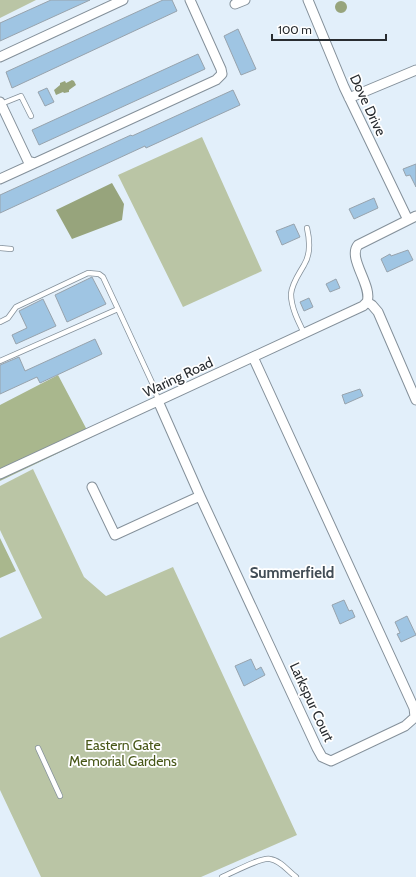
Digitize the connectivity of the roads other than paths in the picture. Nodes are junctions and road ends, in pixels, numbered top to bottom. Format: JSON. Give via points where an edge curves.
{"nodes":[{"id":1,"x":122,"y":0,"type":"edge"},
{"id":2,"x":190,"y":0,"type":"edge"},
{"id":3,"x":245,"y":0,"type":"edge"},
{"id":4,"x":308,"y":0,"type":"edge"},
{"id":5,"x":235,"y":4,"type":"dead end"},
{"id":6,"x":0,"y":57,"type":"edge"},
{"id":7,"x":416,"y":70,"type":"edge"},
{"id":8,"x":349,"y":98,"type":"junction"},
{"id":9,"x":0,"y":103,"type":"edge"},
{"id":10,"x":31,"y":116,"type":"dead end"},
{"id":11,"x":35,"y":163,"type":"junction"},
{"id":12,"x":0,"y":179,"type":"edge"},
{"id":13,"x":412,"y":218,"type":"edge"},
{"id":14,"x":307,"y":228,"type":"dead end"},
{"id":15,"x":0,"y":248,"type":"edge"},
{"id":16,"x":11,"y":249,"type":"dead end"},
{"id":17,"x":367,"y":302,"type":"junction"},
{"id":18,"x":118,"y":309,"type":"junction"},
{"id":19,"x":0,"y":322,"type":"edge"},
{"id":20,"x":304,"y":333,"type":"junction"},
{"id":21,"x":253,"y":357,"type":"junction"},
{"id":22,"x":0,"y":360,"type":"edge"},
{"id":23,"x":416,"y":400,"type":"edge"},
{"id":24,"x":158,"y":402,"type":"junction"},
{"id":25,"x":0,"y":474,"type":"edge"},
{"id":26,"x":92,"y":487,"type":"dead end"},
{"id":27,"x":200,"y":496,"type":"junction"},
{"id":28,"x":38,"y":748,"type":"dead end"},
{"id":29,"x":60,"y":796,"type":"dead end"},
{"id":30,"x":222,"y":877,"type":"edge"},
{"id":31,"x":296,"y":877,"type":"edge"}],
"edges":[{"from":1,"to":6,"type":"street"},
{"from":2,"to":11,"type":"street","via":[[222,74],[216,80]]},
{"from":3,"to":5,"type":"street"},
{"from":4,"to":8,"type":"street","name":"Dove Drive"},
{"from":7,"to":8,"type":"street"},
{"from":8,"to":13,"type":"street","name":"Dove Drive"},
{"from":9,"to":10,"type":"lane","via":[[21,96]]},
{"from":9,"to":11,"type":"street","via":[[28,161]]},
{"from":11,"to":12,"type":"street"},
{"from":13,"to":17,"type":"street","via":[[358,245],[355,251],[368,295]]},
{"from":14,"to":20,"type":"lane","via":[[310,240],[307,259],[291,293],[294,309]]},
{"from":15,"to":16,"type":"lane"},
{"from":17,"to":20,"type":"street","name":"Waring Road"},
{"from":17,"to":23,"type":"street","via":[[378,312]]},
{"from":18,"to":19,"type":"lane","via":[[103,277],[88,273],[16,307],[8,318]]},
{"from":18,"to":22,"type":"lane"},
{"from":18,"to":24,"type":"lane","via":[[155,389]]},
{"from":20,"to":21,"type":"street","name":"Waring Road"},
{"from":21,"to":24,"type":"street","name":"Waring Road"},
{"from":21,"to":27,"type":"street","name":"Larkspur Court","via":[[414,708],[415,718],[405,726],[331,761],[322,757]]},
{"from":24,"to":25,"type":"street","name":"Waring Road"},
{"from":24,"to":27,"type":"street","name":"Larkspur Court"},
{"from":26,"to":27,"type":"street","via":[[115,535]]},
{"from":28,"to":29,"type":"lane"},
{"from":30,"to":31,"type":"lane","via":[[270,859]]}]}
